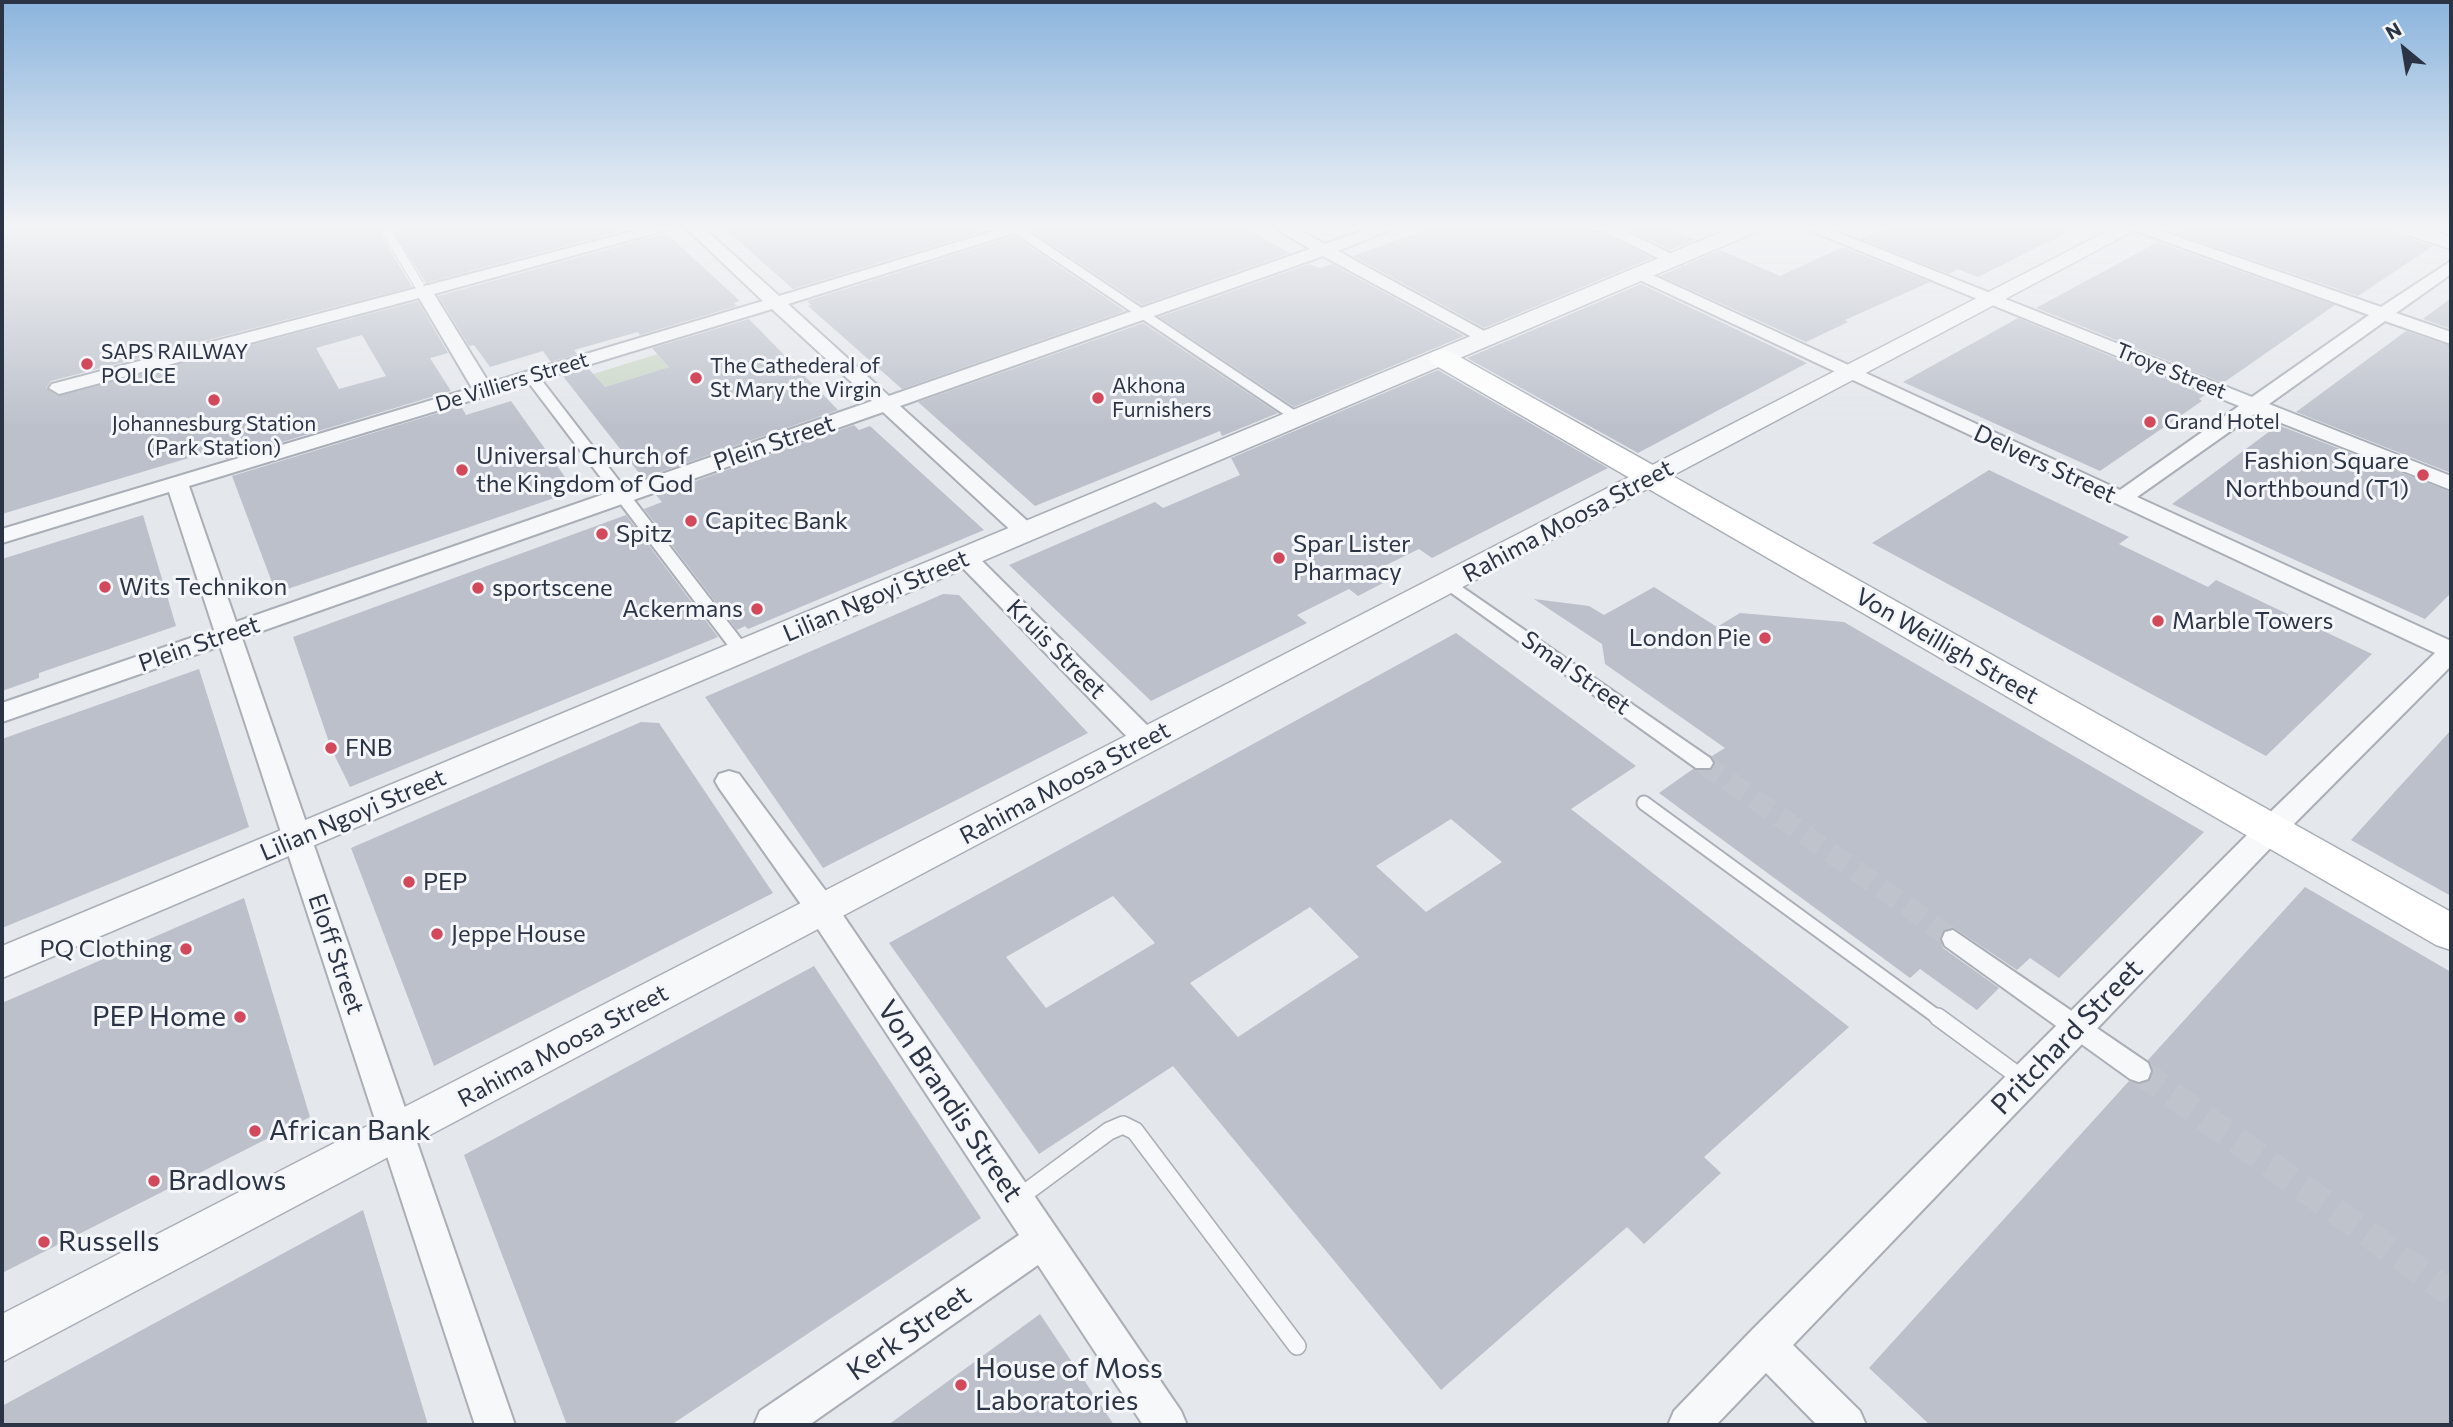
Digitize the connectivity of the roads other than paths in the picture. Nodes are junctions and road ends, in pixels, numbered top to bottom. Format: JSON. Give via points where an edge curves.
{"nodes":[{"id":1,"x":397,"y":295,"type":"edge"},
{"id":2,"x":425,"y":295,"type":"edge"},
{"id":3,"x":769,"y":295,"type":"edge"},
{"id":4,"x":801,"y":295,"type":"edge"},
{"id":5,"x":1113,"y":295,"type":"edge"},
{"id":6,"x":1197,"y":295,"type":"edge"},
{"id":7,"x":1407,"y":295,"type":"edge"},
{"id":8,"x":1592,"y":295,"type":"edge"},
{"id":9,"x":1681,"y":295,"type":"edge"},
{"id":10,"x":1980,"y":295,"type":"edge"},
{"id":11,"x":2004,"y":295,"type":"edge"},
{"id":12,"x":2326,"y":295,"type":"edge"},
{"id":13,"x":2410,"y":295,"type":"edge"},
{"id":14,"x":1994,"y":300,"type":"junction"},
{"id":15,"x":777,"y":302,"type":"junction"},
{"id":16,"x":1142,"y":314,"type":"junction"},
{"id":17,"x":2382,"y":314,"type":"junction"},
{"id":18,"x":1488,"y":338,"type":"junction"},
{"id":19,"x":2451,"y":338,"type":"edge"},
{"id":20,"x":1443,"y":358,"type":"junction"},
{"id":21,"x":1851,"y":374,"type":"junction"},
{"id":22,"x":531,"y":376,"type":"junction"},
{"id":23,"x":59,"y":388,"type":"dead end"},
{"id":24,"x":484,"y":390,"type":"junction"},
{"id":25,"x":885,"y":404,"type":"junction"},
{"id":26,"x":2254,"y":404,"type":"junction"},
{"id":27,"x":1299,"y":418,"type":"junction"},
{"id":28,"x":1652,"y":477,"type":"junction"},
{"id":29,"x":177,"y":483,"type":"junction"},
{"id":30,"x":2451,"y":484,"type":"edge"},
{"id":31,"x":622,"y":496,"type":"junction"},
{"id":32,"x":2121,"y":499,"type":"junction"},
{"id":33,"x":1026,"y":532,"type":"junction"},
{"id":34,"x":2,"y":536,"type":"edge"},
{"id":35,"x":966,"y":558,"type":"junction"},
{"id":36,"x":1448,"y":583,"type":"junction"},
{"id":37,"x":226,"y":635,"type":"junction"},
{"id":38,"x":742,"y":652,"type":"junction"},
{"id":39,"x":2451,"y":652,"type":"edge"},
{"id":40,"x":2,"y":713,"type":"edge"},
{"id":41,"x":1147,"y":741,"type":"junction"},
{"id":42,"x":1703,"y":763,"type":"tunnel mouth"},
{"id":43,"x":729,"y":780,"type":"dead end"},
{"id":44,"x":1644,"y":803,"type":"dead end"},
{"id":45,"x":2270,"y":830,"type":"junction"},
{"id":46,"x":298,"y":838,"type":"junction"},
{"id":47,"x":822,"y":911,"type":"junction"},
{"id":48,"x":2451,"y":933,"type":"edge"},
{"id":49,"x":1953,"y":939,"type":"tunnel mouth"},
{"id":50,"x":2,"y":962,"type":"edge"},
{"id":51,"x":2077,"y":1027,"type":"junction"},
{"id":52,"x":2139,"y":1071,"type":"tunnel mouth"},
{"id":53,"x":2025,"y":1080,"type":"junction"},
{"id":54,"x":397,"y":1133,"type":"junction"},
{"id":55,"x":1016,"y":1200,"type":"junction"},
{"id":56,"x":1043,"y":1240,"type":"junction"},
{"id":57,"x":2,"y":1339,"type":"edge"},
{"id":58,"x":1765,"y":1345,"type":"junction"},
{"id":59,"x":1297,"y":1346,"type":"dead end"},
{"id":60,"x":495,"y":1425,"type":"edge"},
{"id":61,"x":774,"y":1425,"type":"edge"},
{"id":62,"x":1167,"y":1425,"type":"edge"},
{"id":63,"x":1688,"y":1425,"type":"edge"},
{"id":64,"x":1846,"y":1425,"type":"edge"}],
"edges":[{"from":1,"to":23,"type":"street"},
{"from":2,"to":24,"type":"street"},
{"from":3,"to":15,"type":"street"},
{"from":4,"to":15,"type":"street","name":"De Villiers Street"},
{"from":5,"to":16,"type":"street"},
{"from":6,"to":16,"type":"street","name":"Plein Street"},
{"from":7,"to":18,"type":"street"},
{"from":8,"to":18,"type":"street","name":"Lilian Ngoyi Street"},
{"from":9,"to":21,"type":"street","name":"Delvers Street"},
{"from":10,"to":14,"type":"street","name":"Troye Street"},
{"from":11,"to":14,"type":"street","name":"Rahima Moosa Street"},
{"from":12,"to":17,"type":"street"},
{"from":13,"to":17,"type":"street"},
{"from":14,"to":21,"type":"street","name":"Rahima Moosa Street"},
{"from":14,"to":26,"type":"street","name":"Troye Street"},
{"from":15,"to":22,"type":"street","name":"De Villiers Street"},
{"from":15,"to":25,"type":"street"},
{"from":16,"to":25,"type":"street","name":"Plein Street"},
{"from":16,"to":27,"type":"street"},
{"from":17,"to":19,"type":"street"},
{"from":17,"to":26,"type":"street"},
{"from":18,"to":20,"type":"street","name":"Lilian Ngoyi Street"},
{"from":20,"to":27,"type":"street","name":"Lilian Ngoyi Street"},
{"from":20,"to":28,"type":"main road","name":"Von Weilligh Street"},
{"from":21,"to":28,"type":"street","name":"Rahima Moosa Street"},
{"from":21,"to":32,"type":"street","name":"Delvers Street"},
{"from":22,"to":24,"type":"street","name":"De Villiers Street"},
{"from":22,"to":31,"type":"street"},
{"from":24,"to":29,"type":"street","name":"De Villiers Street"},
{"from":25,"to":31,"type":"street","name":"Plein Street"},
{"from":25,"to":33,"type":"street"},
{"from":26,"to":30,"type":"street","name":"Troye Street"},
{"from":26,"to":32,"type":"street"},
{"from":27,"to":33,"type":"street","name":"Lilian Ngoyi Street"},
{"from":28,"to":36,"type":"street","name":"Rahima Moosa Street"},
{"from":28,"to":45,"type":"main road","name":"Von Weilligh Street"},
{"from":29,"to":34,"type":"street","name":"De Villiers Street"},
{"from":29,"to":37,"type":"street","name":"Eloff Street"},
{"from":31,"to":37,"type":"street","name":"Plein Street"},
{"from":31,"to":38,"type":"street"},
{"from":32,"to":39,"type":"street","name":"Delvers Street"},
{"from":33,"to":35,"type":"street","name":"Lilian Ngoyi Street"},
{"from":35,"to":38,"type":"street","name":"Lilian Ngoyi Street"},
{"from":35,"to":41,"type":"street","name":"Kruis Street"},
{"from":36,"to":41,"type":"street","name":"Rahima Moosa Street"},
{"from":36,"to":42,"type":"street","name":"Smal Street"},
{"from":37,"to":40,"type":"street","name":"Plein Street"},
{"from":37,"to":46,"type":"street","name":"Eloff Street"},
{"from":38,"to":46,"type":"street","name":"Lilian Ngoyi Street"},
{"from":39,"to":45,"type":"street","name":"Pritchard Street"},
{"from":41,"to":47,"type":"street","name":"Rahima Moosa Street"},
{"from":43,"to":47,"type":"street","name":"Von Brandis Street"},
{"from":44,"to":53,"type":"lane"},
{"from":45,"to":48,"type":"main road","name":"Von Weilligh Street"},
{"from":45,"to":51,"type":"street","name":"Pritchard Street"},
{"from":46,"to":50,"type":"street","name":"Lilian Ngoyi Street"},
{"from":46,"to":54,"type":"street","name":"Eloff Street"},
{"from":47,"to":54,"type":"street","name":"Rahima Moosa Street"},
{"from":47,"to":55,"type":"street","name":"Von Brandis Street"},
{"from":49,"to":51,"type":"street"},
{"from":51,"to":52,"type":"street"},
{"from":51,"to":53,"type":"street","name":"Pritchard Street"},
{"from":53,"to":58,"type":"street","name":"Pritchard Street"},
{"from":54,"to":57,"type":"street","name":"Rahima Moosa Street"},
{"from":54,"to":60,"type":"street","name":"Eloff Street"},
{"from":55,"to":56,"type":"street","name":"Von Brandis Street"},
{"from":55,"to":59,"type":"lane","via":[[1109,1130],[1123,1125],[1136,1131]]},
{"from":56,"to":61,"type":"street","name":"Kerk Street"},
{"from":56,"to":62,"type":"street","name":"Von Brandis Street"},
{"from":58,"to":63,"type":"street","name":"Pritchard Street"},
{"from":58,"to":64,"type":"street"}]}
